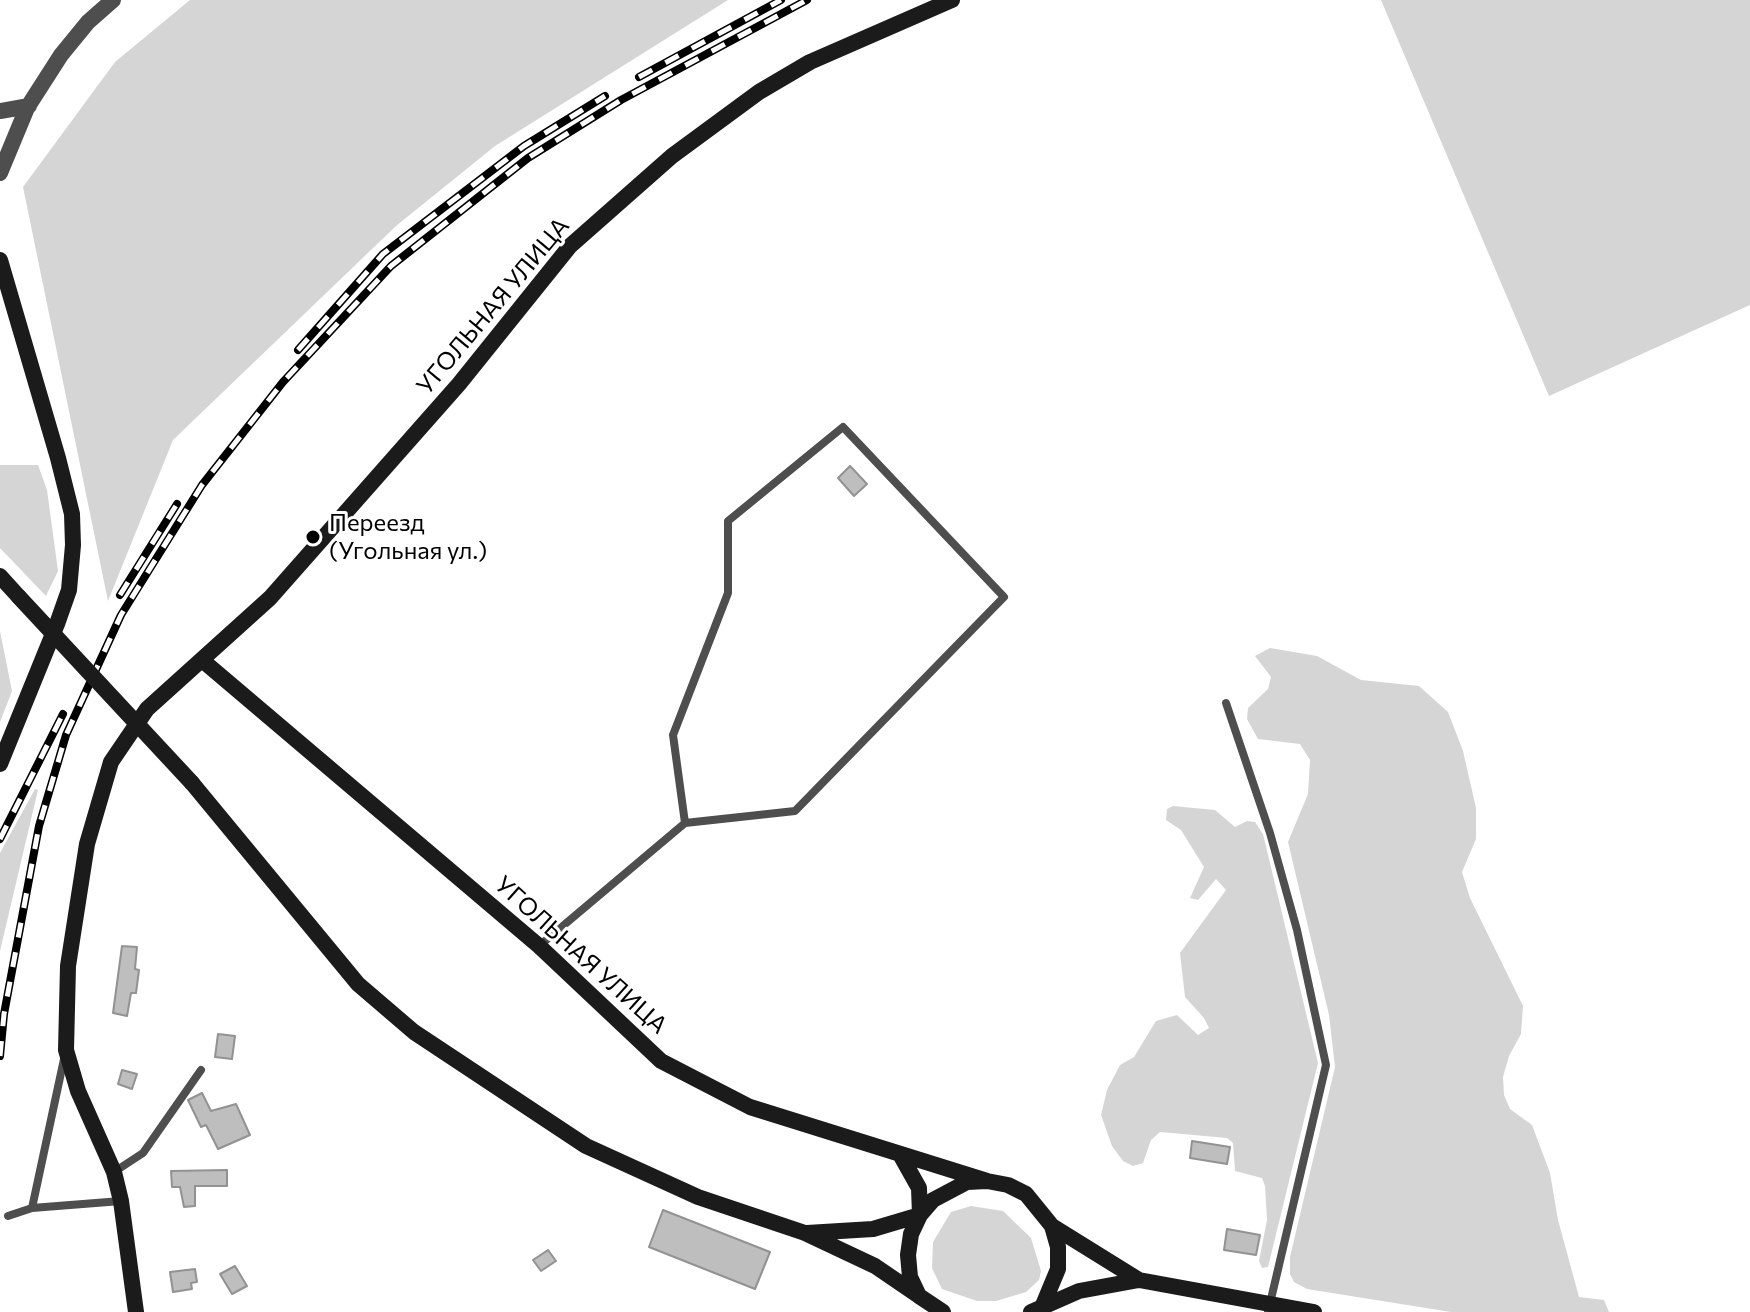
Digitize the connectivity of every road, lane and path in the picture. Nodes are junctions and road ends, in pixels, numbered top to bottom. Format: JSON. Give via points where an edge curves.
{"nodes":[{"id":1,"x":113,"y":0,"type":"edge"},
{"id":2,"x":952,"y":0,"type":"edge"},
{"id":3,"x":29,"y":106,"type":"junction"},
{"id":4,"x":0,"y":111,"type":"edge"},
{"id":5,"x":0,"y":173,"type":"edge"},
{"id":6,"x":0,"y":260,"type":"edge"},
{"id":7,"x":0,"y":576,"type":"edge"},
{"id":8,"x":202,"y":660,"type":"junction"},
{"id":9,"x":1226,"y":703,"type":"dead end"},
{"id":10,"x":0,"y":764,"type":"edge"},
{"id":11,"x":685,"y":823,"type":"junction"},
{"id":12,"x":539,"y":946,"type":"junction"},
{"id":13,"x":66,"y":1050,"type":"junction"},
{"id":14,"x":201,"y":1070,"type":"dead end"},
{"id":15,"x":901,"y":1156,"type":"junction"},
{"id":16,"x":114,"y":1172,"type":"junction"},
{"id":17,"x":987,"y":1181,"type":"junction"},
{"id":18,"x":121,"y":1201,"type":"junction"},
{"id":19,"x":32,"y":1208,"type":"junction"},
{"id":20,"x":920,"y":1215,"type":"junction"},
{"id":21,"x":8,"y":1216,"type":"dead end"},
{"id":22,"x":1052,"y":1226,"type":"junction"},
{"id":23,"x":805,"y":1233,"type":"junction"},
{"id":24,"x":1139,"y":1280,"type":"junction"},
{"id":25,"x":919,"y":1296,"type":"junction"},
{"id":26,"x":1037,"y":1308,"type":"edge"},
{"id":27,"x":1269,"y":1308,"type":"edge"},
{"id":28,"x":136,"y":1312,"type":"edge"},
{"id":29,"x":943,"y":1312,"type":"edge"},
{"id":30,"x":1314,"y":1312,"type":"edge"}],
"edges":[{"from":1,"to":3,"type":"street","via":[[61,55]]},
{"from":2,"to":8,"type":"main road","name":"УГОЛЬНАЯ УЛИЦА","via":[[810,62],[672,156],[570,246],[459,384],[281,587]]},
{"from":3,"to":4,"type":"street"},
{"from":3,"to":5,"type":"street"},
{"from":6,"to":10,"type":"main road","via":[[58,458],[72,514],[73,545],[69,590]]},
{"from":7,"to":23,"type":"main road","bridge":true,"via":[[192,783],[358,984],[414,1032],[586,1146],[698,1197]]},
{"from":8,"to":12,"type":"main road","name":"УГОЛЬНАЯ УЛИЦА"},
{"from":8,"to":13,"type":"main road","name":"УГОЛЬНАЯ УЛИЦА","via":[[147,709],[111,762],[87,844],[68,966]]},
{"from":9,"to":27,"type":"lane","via":[[1297,930],[1326,1065]]},
{"from":11,"to":11,"type":"lane","via":[[673,735],[728,593],[728,521],[843,427],[1004,597],[795,811]]},
{"from":11,"to":12,"type":"lane"},
{"from":12,"to":15,"type":"main road","name":"УГОЛЬНАЯ УЛИЦА","via":[[661,1061],[750,1107]]},
{"from":13,"to":16,"type":"main road","name":"УГОЛЬНАЯ УЛИЦА"},
{"from":13,"to":19,"type":"lane"},
{"from":14,"to":16,"type":"lane","via":[[143,1153]]},
{"from":15,"to":17,"type":"main road","name":"УГОЛЬНАЯ УЛИЦА"},
{"from":15,"to":20,"type":"main road","via":[[919,1188]]},
{"from":16,"to":18,"type":"main road","name":"УГОЛЬНАЯ УЛИЦА"},
{"from":17,"to":20,"type":"main road","via":[[949,1189]]},
{"from":17,"to":22,"type":"main road","name":"УГОЛЬНАЯ УЛИЦА","via":[[1026,1194]]},
{"from":18,"to":19,"type":"lane"},
{"from":18,"to":28,"type":"main road","name":"УГОЛЬНАЯ УЛИЦА"},
{"from":19,"to":21,"type":"lane"},
{"from":20,"to":23,"type":"main road","via":[[873,1229]]},
{"from":20,"to":25,"type":"main road","via":[[908,1255]]},
{"from":22,"to":24,"type":"main road"},
{"from":22,"to":26,"type":"main road","via":[[1058,1269]]},
{"from":23,"to":25,"type":"main road","via":[[875,1266]]},
{"from":24,"to":26,"type":"main road","via":[[1079,1291]]},
{"from":24,"to":27,"type":"main road"},
{"from":25,"to":29,"type":"main road"},
{"from":27,"to":30,"type":"main road"}]}
